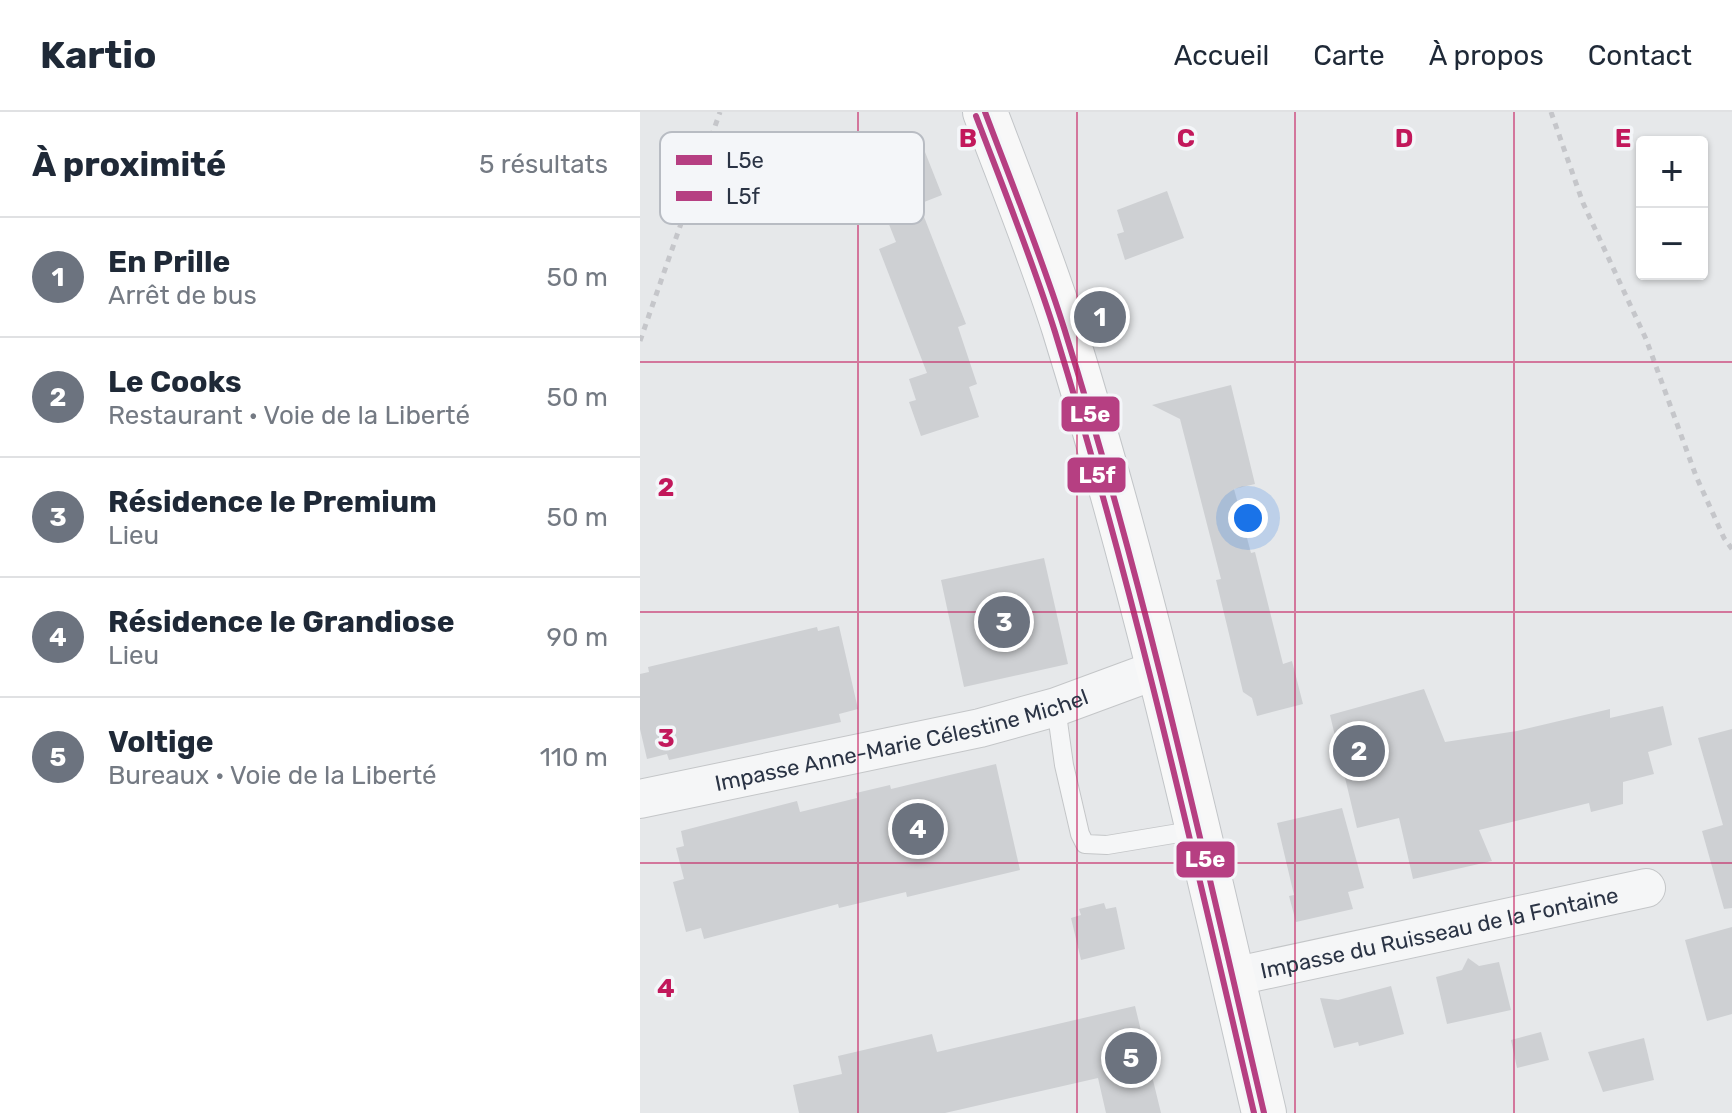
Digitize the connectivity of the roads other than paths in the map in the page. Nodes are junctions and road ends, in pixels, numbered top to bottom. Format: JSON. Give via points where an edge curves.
{"nodes":[{"id":1,"x":985,"y":112,"type":"edge"},
{"id":2,"x":1159,"y":669,"type":"junction"},
{"id":3,"x":1056,"y":707,"type":"junction"},
{"id":4,"x":640,"y":799,"type":"edge"},
{"id":5,"x":1198,"y":830,"type":"junction"},
{"id":6,"x":1646,"y":888,"type":"dead end"},
{"id":7,"x":1232,"y":977,"type":"junction"},
{"id":8,"x":1264,"y":1113,"type":"edge"}],
"edges":[{"from":1,"to":2,"type":"main road","via":[[1063,325]]},
{"from":2,"to":3,"type":"street","name":"Impasse Anne-Marie Célestine Michel"},
{"from":2,"to":5,"type":"main road"},
{"from":3,"to":4,"type":"street","name":"Impasse Anne-Marie Célestine Michel","via":[[980,728]]},
{"from":3,"to":5,"type":"lane","via":[[1064,765],[1085,844]]},
{"from":5,"to":7,"type":"main road"},
{"from":6,"to":7,"type":"street","name":"Impasse du Ruisseau de la Fontaine"},
{"from":7,"to":8,"type":"main road"}]}
